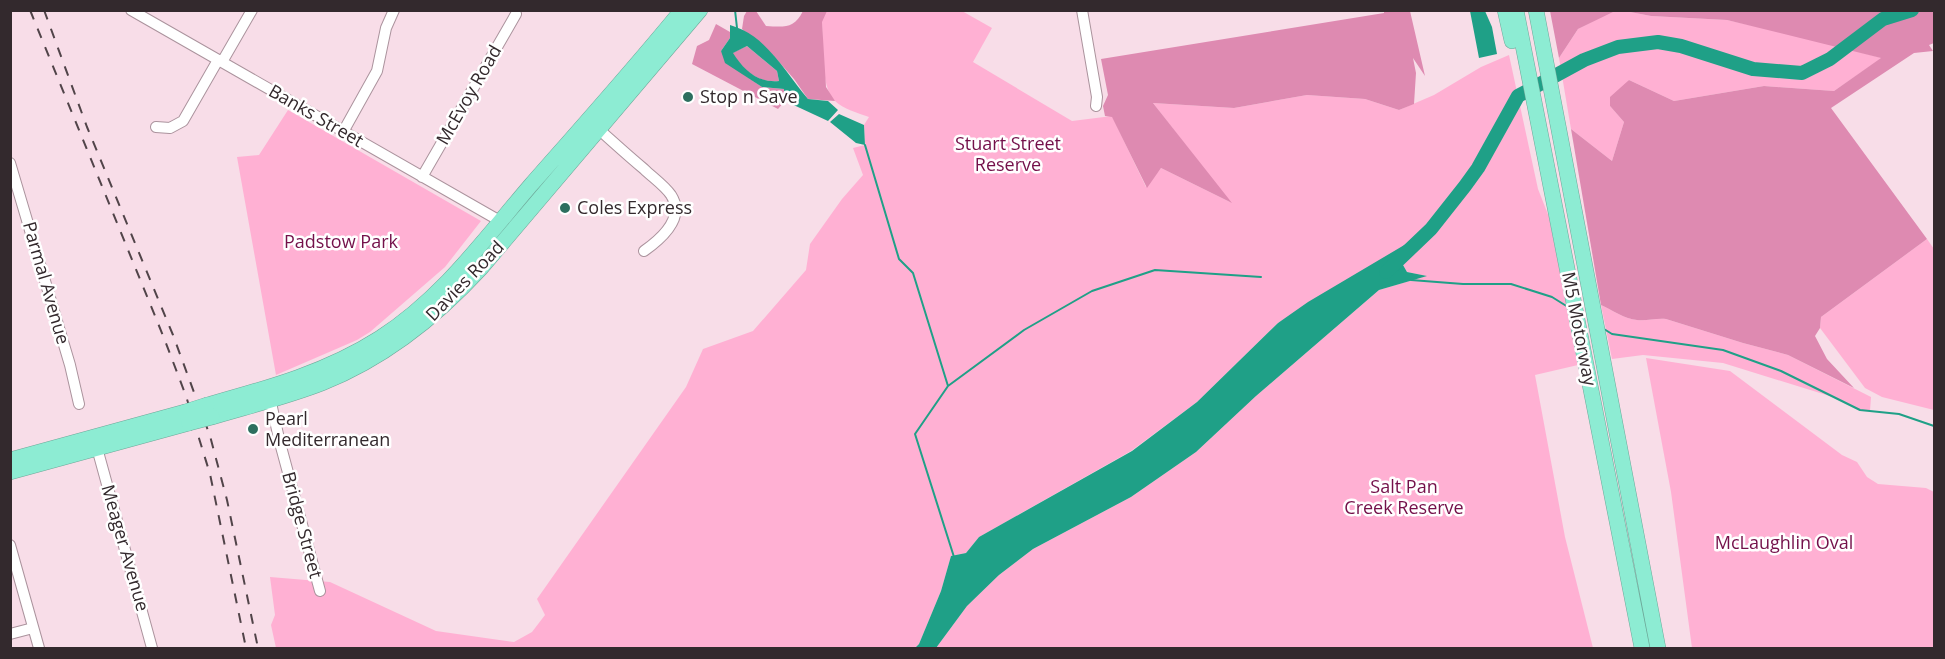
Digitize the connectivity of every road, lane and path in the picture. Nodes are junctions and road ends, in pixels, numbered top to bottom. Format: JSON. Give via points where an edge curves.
{"nodes":[{"id":1,"x":131,"y":10,"type":"edge"},
{"id":2,"x":252,"y":10,"type":"edge"},
{"id":3,"x":394,"y":10,"type":"edge"},
{"id":4,"x":682,"y":10,"type":"edge"},
{"id":5,"x":700,"y":10,"type":"edge"},
{"id":6,"x":1082,"y":10,"type":"edge"},
{"id":7,"x":1536,"y":10,"type":"edge"},
{"id":8,"x":1544,"y":10,"type":"edge"},
{"id":9,"x":1511,"y":12,"type":"edge"},
{"id":10,"x":516,"y":14,"type":"dead end"},
{"id":11,"x":220,"y":61,"type":"junction"},
{"id":12,"x":1096,"y":106,"type":"dead end"},
{"id":13,"x":588,"y":120,"type":"junction"},
{"id":14,"x":156,"y":127,"type":"dead end"},
{"id":15,"x":600,"y":130,"type":"junction"},
{"id":16,"x":343,"y":132,"type":"junction"},
{"id":17,"x":10,"y":163,"type":"edge"},
{"id":18,"x":564,"y":172,"type":"junction"},
{"id":19,"x":422,"y":177,"type":"junction"},
{"id":20,"x":1570,"y":187,"type":"junction"},
{"id":21,"x":500,"y":221,"type":"junction"},
{"id":22,"x":644,"y":251,"type":"dead end"},
{"id":23,"x":269,"y":394,"type":"junction"},
{"id":24,"x":79,"y":404,"type":"dead end"},
{"id":25,"x":187,"y":417,"type":"junction"},
{"id":26,"x":78,"y":441,"type":"junction"},
{"id":27,"x":97,"y":448,"type":"junction"},
{"id":28,"x":10,"y":460,"type":"edge"},
{"id":29,"x":10,"y":472,"type":"edge"},
{"id":30,"x":10,"y":545,"type":"edge"},
{"id":31,"x":320,"y":591,"type":"dead end"},
{"id":32,"x":33,"y":628,"type":"junction"},
{"id":33,"x":10,"y":634,"type":"edge"},
{"id":34,"x":39,"y":648,"type":"edge"},
{"id":35,"x":152,"y":648,"type":"edge"},
{"id":36,"x":1642,"y":648,"type":"edge"},
{"id":37,"x":1658,"y":648,"type":"edge"}],
"edges":[{"from":1,"to":11,"type":"street","name":"Banks Street"},
{"from":2,"to":11,"type":"street"},
{"from":3,"to":16,"type":"street","via":[[377,71]]},
{"from":4,"to":13,"type":"highway","name":"Davies Road"},
{"from":5,"to":15,"type":"highway","name":"Davies Road"},
{"from":6,"to":12,"type":"street"},
{"from":7,"to":20,"type":"highway","name":"M5 Motorway"},
{"from":8,"to":20,"type":"highway","via":[[1571,170]]},
{"from":9,"to":36,"type":"highway","name":"M5 Motorway","via":[[1554,200]]},
{"from":10,"to":19,"type":"street","name":"McEvoy Road"},
{"from":11,"to":14,"type":"street","via":[[183,121],[170,128]]},
{"from":11,"to":16,"type":"street","name":"Banks Street"},
{"from":13,"to":15,"type":"street"},
{"from":13,"to":21,"type":"highway","name":"Davies Road"},
{"from":15,"to":18,"type":"highway","name":"Davies Road"},
{"from":15,"to":22,"type":"street","via":[[665,188],[675,203],[670,226]]},
{"from":16,"to":19,"type":"street","name":"Banks Street"},
{"from":17,"to":24,"type":"street","name":"Parmal Avenue"},
{"from":18,"to":21,"type":"highway","via":[[538,189],[510,220]]},
{"from":18,"to":23,"type":"highway","name":"Davies Road","via":[[481,268],[426,322],[349,371],[311,387]]},
{"from":19,"to":21,"type":"street","name":"Banks Street"},
{"from":20,"to":37,"type":"highway","name":"M5 Motorway"},
{"from":21,"to":23,"type":"highway","name":"Davies Road","via":[[444,287],[391,331]]},
{"from":23,"to":25,"type":"highway","name":"Davies Road","bridge":true},
{"from":23,"to":31,"type":"street","name":"Bridge Street"},
{"from":25,"to":26,"type":"highway","name":"Davies Road"},
{"from":25,"to":27,"type":"highway","name":"Davies Road"},
{"from":26,"to":27,"type":"highway"},
{"from":26,"to":28,"type":"highway","name":"Davies Road"},
{"from":27,"to":29,"type":"highway","name":"Davies Road"},
{"from":27,"to":35,"type":"street","name":"Meager Avenue"},
{"from":30,"to":32,"type":"street"},
{"from":32,"to":33,"type":"street"},
{"from":32,"to":34,"type":"street"}]}
